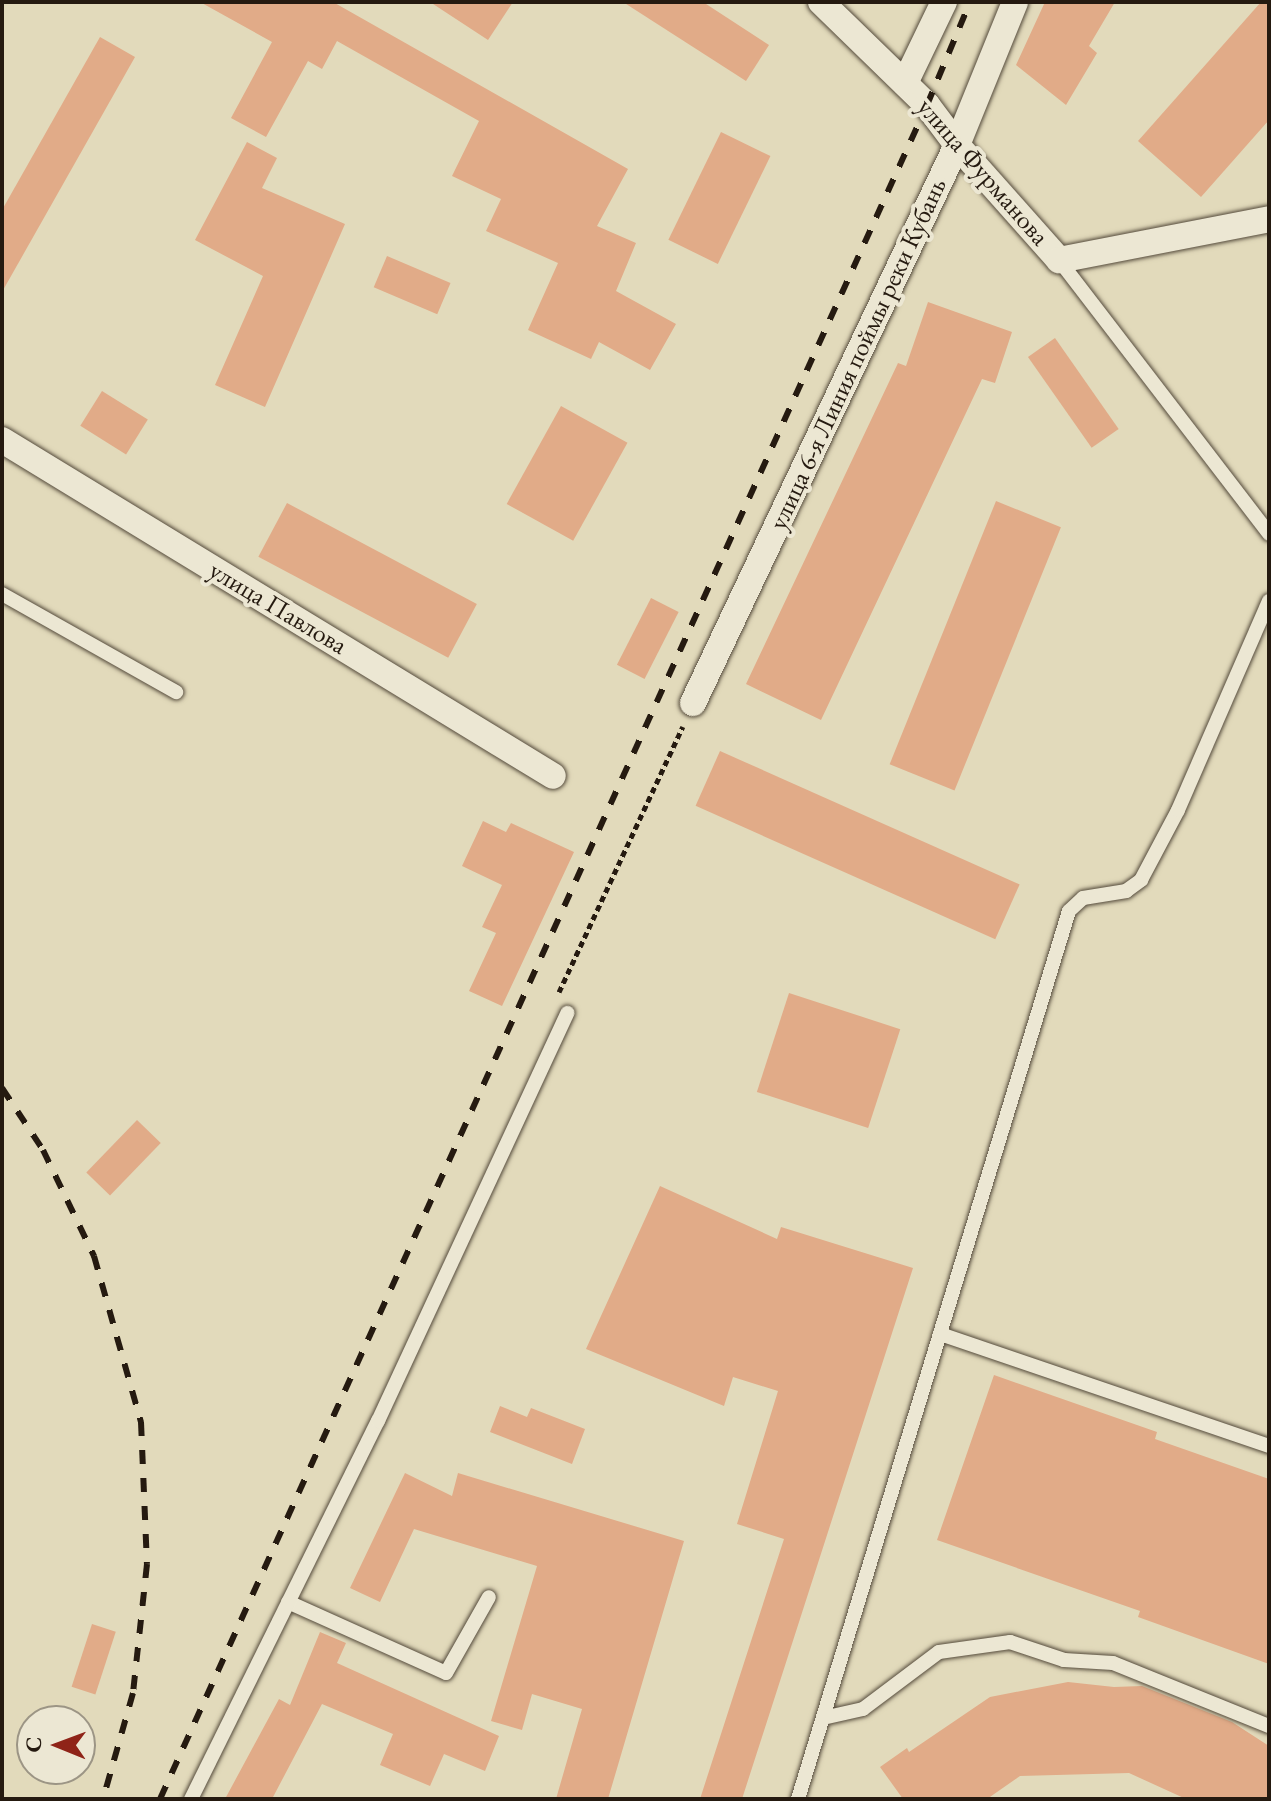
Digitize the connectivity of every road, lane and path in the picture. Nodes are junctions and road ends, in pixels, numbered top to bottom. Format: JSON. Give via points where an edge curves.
{"nodes":[{"id":1,"x":821,"y":2,"type":"edge"},
{"id":2,"x":944,"y":2,"type":"edge"},
{"id":3,"x":1015,"y":2,"type":"edge"},
{"id":4,"x":905,"y":83,"type":"junction"},
{"id":5,"x":957,"y":145,"type":"junction"},
{"id":6,"x":1269,"y":219,"type":"edge"},
{"id":7,"x":1059,"y":260,"type":"junction"},
{"id":8,"x":2,"y":440,"type":"edge"},
{"id":9,"x":1269,"y":534,"type":"edge"},
{"id":10,"x":2,"y":594,"type":"edge"},
{"id":11,"x":1269,"y":601,"type":"edge"},
{"id":12,"x":176,"y":692,"type":"dead end"},
{"id":13,"x":693,"y":703,"type":"joint"},
{"id":14,"x":553,"y":776,"type":"dead end"},
{"id":15,"x":567,"y":1013,"type":"joint"},
{"id":16,"x":940,"y":1334,"type":"junction"},
{"id":17,"x":1269,"y":1446,"type":"edge"},
{"id":18,"x":489,"y":1597,"type":"dead end"},
{"id":19,"x":288,"y":1602,"type":"junction"},
{"id":20,"x":823,"y":1718,"type":"junction"},
{"id":21,"x":1269,"y":1726,"type":"edge"},
{"id":22,"x":191,"y":1799,"type":"edge"},
{"id":23,"x":798,"y":1799,"type":"edge"}],
"edges":[{"from":1,"to":4,"type":"street","name":"улица Фурманова"},
{"from":2,"to":4,"type":"street"},
{"from":3,"to":5,"type":"street","name":"улица 6-я Линия поймы реки Кубань"},
{"from":4,"to":5,"type":"street","name":"улица Фурманова"},
{"from":5,"to":7,"type":"street","name":"улица Фурманова"},
{"from":5,"to":13,"type":"street","name":"улица 6-я Линия поймы реки Кубань"},
{"from":6,"to":7,"type":"street","name":"улица Фурманова"},
{"from":7,"to":9,"type":"lane"},
{"from":8,"to":14,"type":"street","name":"улица Павлова"},
{"from":10,"to":12,"type":"lane"},
{"from":11,"to":16,"type":"lane","via":[[1178,810],[1141,880],[1126,891],[1083,898],[1069,911]]},
{"from":13,"to":15,"type":"path","via":[[557,995]]},
{"from":15,"to":19,"type":"lane"},
{"from":16,"to":17,"type":"lane"},
{"from":16,"to":20,"type":"lane"},
{"from":18,"to":19,"type":"lane","via":[[446,1673]]},
{"from":19,"to":22,"type":"lane"},
{"from":20,"to":21,"type":"lane","via":[[863,1709],[939,1652],[1010,1642],[1064,1660],[1113,1663]]},
{"from":20,"to":23,"type":"lane"}]}
